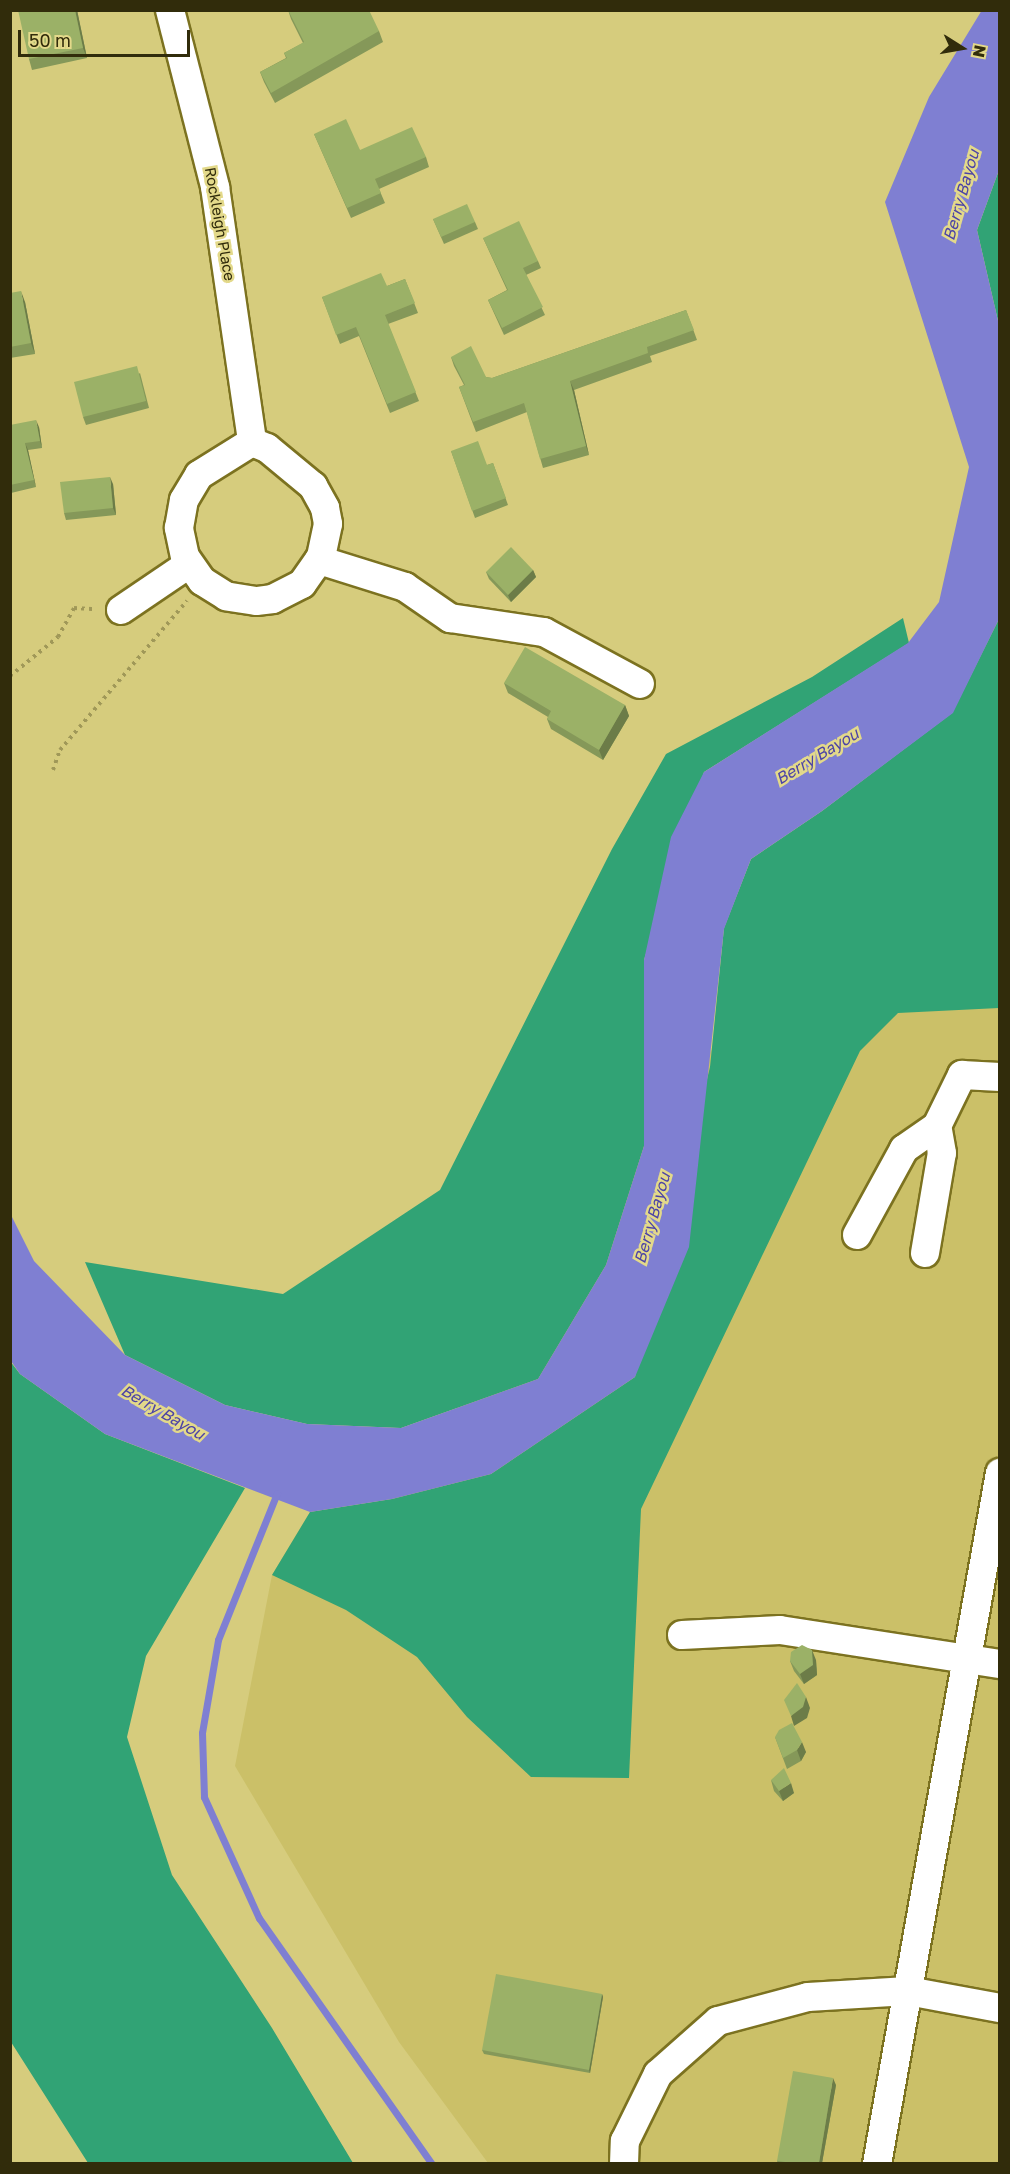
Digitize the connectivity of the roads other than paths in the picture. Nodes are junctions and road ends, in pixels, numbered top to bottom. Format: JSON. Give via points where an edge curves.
{"nodes":[{"id":1,"x":170,"y":10,"type":"edge"},
{"id":2,"x":252,"y":442,"type":"junction"},
{"id":3,"x":320,"y":560,"type":"junction"},
{"id":4,"x":195,"y":572,"type":"junction"},
{"id":5,"x":121,"y":610,"type":"road end"},
{"id":6,"x":640,"y":684,"type":"dead end"},
{"id":7,"x":999,"y":1077,"type":"edge"},
{"id":8,"x":937,"y":1126,"type":"junction"},
{"id":9,"x":857,"y":1235,"type":"dead end"},
{"id":10,"x":925,"y":1253,"type":"dead end"},
{"id":11,"x":999,"y":1473,"type":"edge"},
{"id":12,"x":682,"y":1635,"type":"dead end"},
{"id":13,"x":967,"y":1658,"type":"junction"},
{"id":14,"x":999,"y":1664,"type":"edge"},
{"id":15,"x":908,"y":1991,"type":"junction"},
{"id":16,"x":999,"y":2008,"type":"edge"},
{"id":17,"x":624,"y":2163,"type":"edge"},
{"id":18,"x":877,"y":2163,"type":"edge"}],
"edges":[{"from":1,"to":2,"type":"street","name":"Rockleigh Place","via":[[215,187]]},
{"from":2,"to":3,"type":"street","via":[[284,460],[320,496],[328,524]]},
{"from":2,"to":4,"type":"street","via":[[199,475],[190,487],[179,528]]},
{"from":3,"to":4,"type":"street","via":[[302,584],[273,599],[226,597]]},
{"from":3,"to":6,"type":"street","via":[[405,587],[450,618],[544,632]]},
{"from":4,"to":5,"type":"street"},
{"from":7,"to":8,"type":"street","via":[[962,1075]]},
{"from":8,"to":9,"type":"street","via":[[904,1149]]},
{"from":8,"to":10,"type":"street","via":[[942,1153]]},
{"from":11,"to":13,"type":"street"},
{"from":12,"to":13,"type":"street","via":[[780,1630]]},
{"from":13,"to":14,"type":"street"},
{"from":13,"to":15,"type":"street"},
{"from":15,"to":16,"type":"street"},
{"from":15,"to":17,"type":"street","via":[[808,1998],[718,2021],[658,2074],[625,2141]]},
{"from":15,"to":18,"type":"street"}]}
